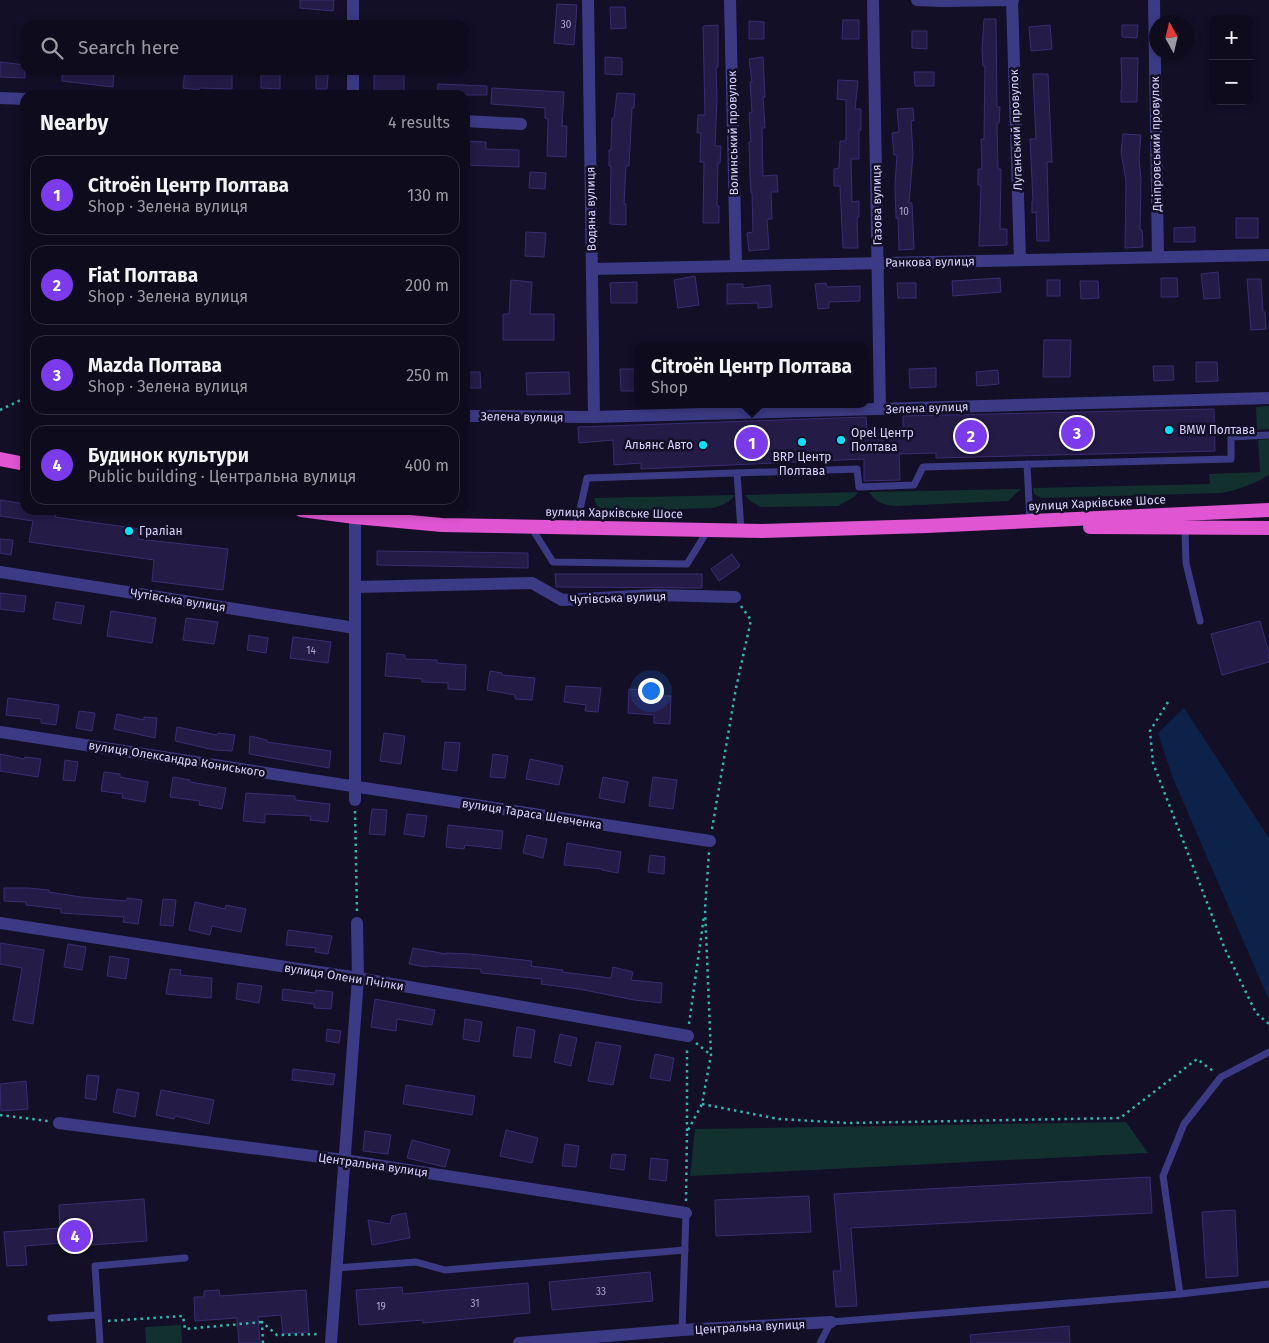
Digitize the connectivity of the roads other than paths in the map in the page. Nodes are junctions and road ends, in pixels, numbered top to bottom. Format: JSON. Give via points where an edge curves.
{"nodes":[{"id":1,"x":353,"y":0,"type":"edge"},
{"id":2,"x":588,"y":0,"type":"edge"},
{"id":3,"x":730,"y":0,"type":"edge"},
{"id":4,"x":873,"y":0,"type":"edge"},
{"id":5,"x":917,"y":0,"type":"edge"},
{"id":6,"x":1013,"y":0,"type":"edge"},
{"id":7,"x":1154,"y":0,"type":"edge"},
{"id":8,"x":353,"y":20,"type":"edge"},
{"id":9,"x":353,"y":75,"type":"edge"},
{"id":10,"x":353,"y":90,"type":"edge"},
{"id":11,"x":0,"y":98,"type":"edge"},
{"id":12,"x":20,"y":99,"type":"edge"},
{"id":13,"x":470,"y":121,"type":"edge"},
{"id":14,"x":521,"y":124,"type":"dead end"},
{"id":15,"x":1269,"y":255,"type":"edge"},
{"id":16,"x":1158,"y":257,"type":"junction"},
{"id":17,"x":1020,"y":260,"type":"junction"},
{"id":18,"x":878,"y":263,"type":"junction"},
{"id":19,"x":736,"y":266,"type":"junction"},
{"id":20,"x":592,"y":269,"type":"junction"},
{"id":21,"x":1269,"y":398,"type":"edge"},
{"id":22,"x":880,"y":409,"type":"junction"},
{"id":23,"x":470,"y":416,"type":"edge"},
{"id":24,"x":594,"y":417,"type":"junction"},
{"id":25,"x":1269,"y":435,"type":"edge"},
{"id":26,"x":0,"y":459,"type":"edge"},
{"id":27,"x":20,"y":463,"type":"edge"},
{"id":28,"x":1027,"y":464,"type":"junction"},
{"id":29,"x":737,"y":473,"type":"junction"},
{"id":30,"x":1269,"y":510,"type":"edge"},
{"id":31,"x":355,"y":515,"type":"edge"},
{"id":32,"x":363,"y":515,"type":"edge"},
{"id":33,"x":1030,"y":521,"type":"junction"},
{"id":34,"x":530,"y":526,"type":"junction"},
{"id":35,"x":927,"y":526,"type":"junction"},
{"id":36,"x":576,"y":527,"type":"junction"},
{"id":37,"x":1185,"y":528,"type":"junction"},
{"id":38,"x":1269,"y":528,"type":"edge"},
{"id":39,"x":708,"y":530,"type":"junction"},
{"id":40,"x":741,"y":530,"type":"junction"},
{"id":41,"x":0,"y":572,"type":"edge"},
{"id":42,"x":355,"y":586,"type":"junction"},
{"id":43,"x":735,"y":597,"type":"road end"},
{"id":44,"x":1200,"y":621,"type":"dead end"},
{"id":45,"x":355,"y":628,"type":"junction"},
{"id":46,"x":0,"y":732,"type":"edge"},
{"id":47,"x":355,"y":793,"type":"junction"},
{"id":48,"x":710,"y":841,"type":"road end"},
{"id":49,"x":0,"y":923,"type":"edge"},
{"id":50,"x":357,"y":923,"type":"road end"},
{"id":51,"x":358,"y":978,"type":"junction"},
{"id":52,"x":688,"y":1036,"type":"road end"},
{"id":53,"x":1269,"y":1052,"type":"edge"},
{"id":54,"x":60,"y":1123,"type":"road end"},
{"id":55,"x":344,"y":1160,"type":"junction"},
{"id":56,"x":686,"y":1213,"type":"joint"},
{"id":57,"x":685,"y":1250,"type":"junction"},
{"id":58,"x":185,"y":1258,"type":"dead end"},
{"id":59,"x":336,"y":1268,"type":"junction"},
{"id":60,"x":1269,"y":1284,"type":"edge"},
{"id":61,"x":1180,"y":1294,"type":"junction"},
{"id":62,"x":51,"y":1318,"type":"dead end"},
{"id":63,"x":98,"y":1318,"type":"junction"},
{"id":64,"x":831,"y":1322,"type":"junction"},
{"id":65,"x":682,"y":1330,"type":"junction"},
{"id":66,"x":332,"y":1338,"type":"edge"},
{"id":67,"x":100,"y":1343,"type":"edge"},
{"id":68,"x":520,"y":1343,"type":"edge"},
{"id":69,"x":820,"y":1343,"type":"edge"}],
"edges":[{"from":1,"to":8,"type":"street"},
{"from":2,"to":20,"type":"street","name":"Водяна вулиця"},
{"from":3,"to":19,"type":"street","name":"Волинський провулок"},
{"from":4,"to":18,"type":"street","name":"Газова вулиця"},
{"from":5,"to":6,"type":"street"},
{"from":6,"to":17,"type":"street","name":"Луганський провулок"},
{"from":7,"to":16,"type":"street","name":"Дніпровський провулок"},
{"from":9,"to":10,"type":"street"},
{"from":11,"to":12,"type":"street"},
{"from":13,"to":14,"type":"street"},
{"from":15,"to":16,"type":"street","name":"Ранкова вулиця"},
{"from":16,"to":17,"type":"street","name":"Ранкова вулиця"},
{"from":17,"to":18,"type":"street","name":"Ранкова вулиця"},
{"from":18,"to":19,"type":"street","name":"Ранкова вулиця"},
{"from":18,"to":22,"type":"street","name":"Газова вулиця"},
{"from":19,"to":20,"type":"street","name":"Ранкова вулиця"},
{"from":20,"to":24,"type":"street","name":"Водяна вулиця"},
{"from":21,"to":22,"type":"street","name":"Зелена вулиця"},
{"from":22,"to":24,"type":"street","name":"Зелена вулиця"},
{"from":23,"to":24,"type":"street","name":"Зелена вулиця"},
{"from":25,"to":28,"type":"lane","via":[[1231,437],[1231,459]]},
{"from":26,"to":27,"type":"highway"},
{"from":28,"to":29,"type":"lane","via":[[923,467],[914,485],[860,487],[857,469]]},
{"from":28,"to":33,"type":"lane"},
{"from":29,"to":36,"type":"lane","via":[[587,478]]},
{"from":29,"to":40,"type":"lane"},
{"from":30,"to":33,"type":"highway","name":"вулиця Харківське Шосе"},
{"from":31,"to":42,"type":"street"},
{"from":32,"to":34,"type":"highway","name":"вулиця Харківське Шосе","via":[[442,525]]},
{"from":33,"to":35,"type":"highway","name":"вулиця Харківське Шосе"},
{"from":34,"to":36,"type":"highway","name":"вулиця Харківське Шосе"},
{"from":34,"to":39,"type":"lane","via":[[553,562],[688,564]]},
{"from":35,"to":37,"type":"highway","name":"вулиця Харківське Шосе"},
{"from":35,"to":40,"type":"highway","name":"вулиця Харківське Шосе"},
{"from":36,"to":39,"type":"highway","name":"вулиця Харківське Шосе"},
{"from":37,"to":38,"type":"highway","name":"вулиця Харківське Шосе"},
{"from":37,"to":44,"type":"lane","via":[[1186,563]]},
{"from":39,"to":40,"type":"highway","name":"вулиця Харківське Шосе"},
{"from":41,"to":45,"type":"street","name":"Чутівська вулиця"},
{"from":42,"to":43,"type":"street","name":"Чутівська вулиця","via":[[532,584],[562,600],[655,595]]},
{"from":42,"to":45,"type":"street"},
{"from":45,"to":47,"type":"street"},
{"from":46,"to":47,"type":"street","name":"вулиця Олександра Кониського"},
{"from":47,"to":48,"type":"street","name":"вулиця Тараса Шевченка"},
{"from":49,"to":51,"type":"street","name":"вулиця Олени Пчілки"},
{"from":50,"to":51,"type":"street"},
{"from":51,"to":52,"type":"street","name":"вулиця Олени Пчілки"},
{"from":51,"to":55,"type":"street"},
{"from":53,"to":61,"type":"lane","via":[[1222,1077],[1184,1124],[1163,1176]]},
{"from":54,"to":55,"type":"street","name":"Центральна вулиця"},
{"from":55,"to":56,"type":"street","name":"Центральна вулиця"},
{"from":55,"to":59,"type":"street"},
{"from":56,"to":57,"type":"lane"},
{"from":57,"to":59,"type":"lane","via":[[445,1270],[416,1262]]},
{"from":57,"to":65,"type":"lane"},
{"from":58,"to":63,"type":"lane","via":[[95,1266]]},
{"from":59,"to":66,"type":"street"},
{"from":60,"to":61,"type":"lane"},
{"from":61,"to":64,"type":"lane"},
{"from":62,"to":63,"type":"lane"},
{"from":63,"to":67,"type":"lane"},
{"from":64,"to":65,"type":"street","name":"Центральна вулиця"},
{"from":64,"to":69,"type":"lane"},
{"from":65,"to":68,"type":"street","name":"Центральна вулиця"}]}
